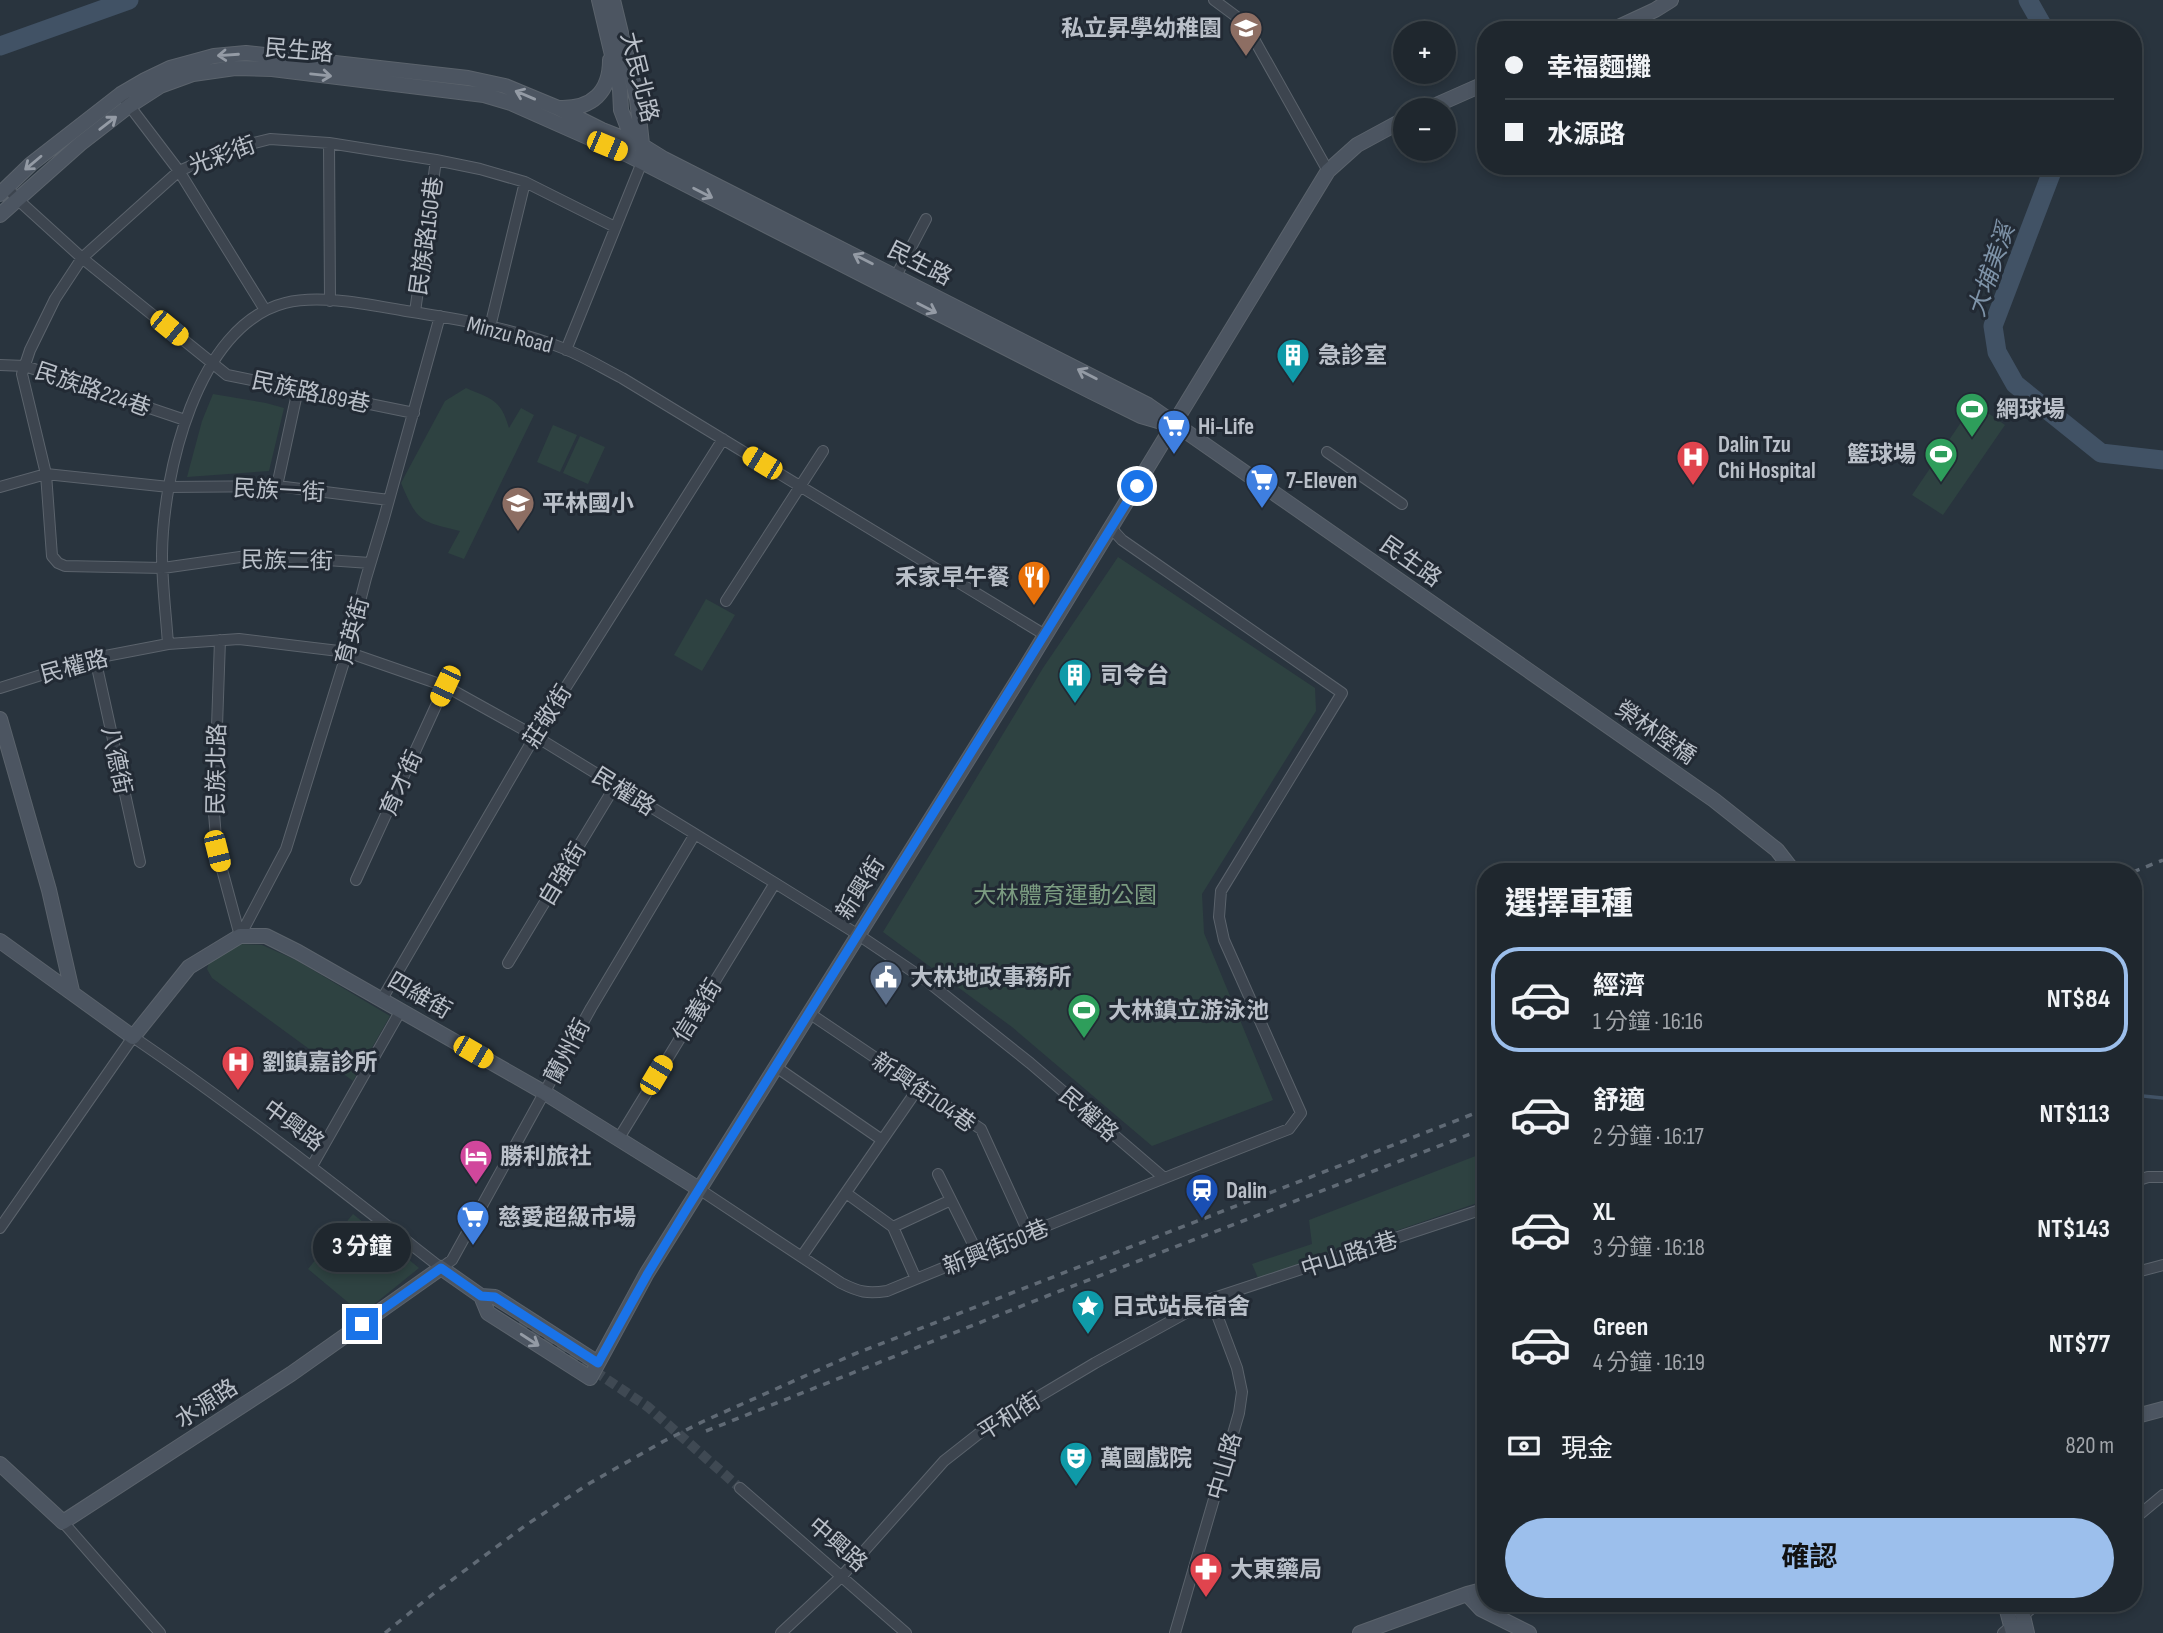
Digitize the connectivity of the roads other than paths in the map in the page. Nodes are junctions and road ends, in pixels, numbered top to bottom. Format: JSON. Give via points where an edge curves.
{"nodes":[{"id":1,"x":599,"y":0,"type":"edge"},
{"id":2,"x":613,"y":0,"type":"edge"},
{"id":3,"x":1214,"y":0,"type":"edge"},
{"id":4,"x":1671,"y":0,"type":"edge"},
{"id":5,"x":1631,"y":21,"type":"edge"},
{"id":6,"x":611,"y":51,"type":"junction"},
{"id":7,"x":1477,"y":87,"type":"edge"},
{"id":8,"x":1452,"y":98,"type":"edge"},
{"id":9,"x":125,"y":100,"type":"junction"},
{"id":10,"x":558,"y":108,"type":"junction"},
{"id":11,"x":1393,"y":126,"type":"edge"},
{"id":12,"x":329,"y":143,"type":"junction"},
{"id":13,"x":635,"y":147,"type":"junction"},
{"id":14,"x":436,"y":160,"type":"junction"},
{"id":15,"x":642,"y":162,"type":"junction"},
{"id":16,"x":178,"y":171,"type":"junction"},
{"id":17,"x":1328,"y":171,"type":"junction"},
{"id":18,"x":525,"y":182,"type":"junction"},
{"id":19,"x":8,"y":193,"type":"edge"},
{"id":20,"x":0,"y":215,"type":"edge"},
{"id":21,"x":926,"y":219,"type":"dead end"},
{"id":22,"x":615,"y":227,"type":"junction"},
{"id":23,"x":82,"y":258,"type":"junction"},
{"id":24,"x":896,"y":276,"type":"junction"},
{"id":25,"x":330,"y":301,"type":"junction"},
{"id":26,"x":265,"y":310,"type":"junction"},
{"id":27,"x":415,"y":312,"type":"junction"},
{"id":28,"x":440,"y":316,"type":"junction"},
{"id":29,"x":490,"y":327,"type":"junction"},
{"id":30,"x":566,"y":350,"type":"junction"},
{"id":31,"x":212,"y":362,"type":"junction"},
{"id":32,"x":0,"y":365,"type":"edge"},
{"id":33,"x":25,"y":366,"type":"junction"},
{"id":34,"x":298,"y":389,"type":"junction"},
{"id":35,"x":414,"y":413,"type":"junction"},
{"id":36,"x":185,"y":420,"type":"junction"},
{"id":37,"x":1174,"y":425,"type":"junction"},
{"id":38,"x":723,"y":439,"type":"junction"},
{"id":39,"x":822,"y":451,"type":"dead end"},
{"id":40,"x":1327,"y":452,"type":"dead end"},
{"id":41,"x":46,"y":474,"type":"junction"},
{"id":42,"x":169,"y":486,"type":"junction"},
{"id":43,"x":277,"y":486,"type":"junction"},
{"id":44,"x":801,"y":486,"type":"junction"},
{"id":45,"x":0,"y":487,"type":"edge"},
{"id":46,"x":389,"y":500,"type":"junction"},
{"id":47,"x":1402,"y":504,"type":"dead end"},
{"id":48,"x":1111,"y":528,"type":"junction"},
{"id":49,"x":370,"y":563,"type":"junction"},
{"id":50,"x":163,"y":568,"type":"junction"},
{"id":51,"x":726,"y":601,"type":"dead end"},
{"id":52,"x":1045,"y":635,"type":"junction"},
{"id":53,"x":220,"y":640,"type":"junction"},
{"id":54,"x":1483,"y":640,"type":"joint"},
{"id":55,"x":168,"y":644,"type":"junction"},
{"id":56,"x":347,"y":652,"type":"junction"},
{"id":57,"x":95,"y":658,"type":"junction"},
{"id":58,"x":445,"y":686,"type":"junction"},
{"id":59,"x":0,"y":688,"type":"edge"},
{"id":60,"x":0,"y":719,"type":"edge"},
{"id":61,"x":535,"y":736,"type":"junction"},
{"id":62,"x":615,"y":786,"type":"junction"},
{"id":63,"x":695,"y":834,"type":"junction"},
{"id":64,"x":140,"y":862,"type":"dead end"},
{"id":65,"x":1787,"y":863,"type":"edge"},
{"id":66,"x":356,"y":880,"type":"dead end"},
{"id":67,"x":775,"y":883,"type":"junction"},
{"id":68,"x":858,"y":934,"type":"junction"},
{"id":69,"x":240,"y":936,"type":"junction"},
{"id":70,"x":0,"y":941,"type":"edge"},
{"id":71,"x":508,"y":962,"type":"dead end"},
{"id":72,"x":72,"y":991,"type":"junction"},
{"id":73,"x":382,"y":999,"type":"junction"},
{"id":74,"x":401,"y":1010,"type":"junction"},
{"id":75,"x":809,"y":1013,"type":"junction"},
{"id":76,"x":133,"y":1037,"type":"junction"},
{"id":77,"x":775,"y":1067,"type":"junction"},
{"id":78,"x":919,"y":1087,"type":"junction"},
{"id":79,"x":545,"y":1093,"type":"junction"},
{"id":80,"x":619,"y":1138,"type":"junction"},
{"id":81,"x":882,"y":1140,"type":"junction"},
{"id":82,"x":312,"y":1166,"type":"junction"},
{"id":83,"x":938,"y":1174,"type":"dead end"},
{"id":84,"x":1163,"y":1177,"type":"junction"},
{"id":85,"x":2163,"y":1177,"type":"edge"},
{"id":86,"x":2142,"y":1179,"type":"edge"},
{"id":87,"x":699,"y":1189,"type":"junction"},
{"id":88,"x":846,"y":1193,"type":"junction"},
{"id":89,"x":951,"y":1200,"type":"junction"},
{"id":90,"x":1477,"y":1211,"type":"edge"},
{"id":91,"x":893,"y":1227,"type":"junction"},
{"id":92,"x":0,"y":1228,"type":"edge"},
{"id":93,"x":1028,"y":1234,"type":"junction"},
{"id":94,"x":978,"y":1254,"type":"junction"},
{"id":95,"x":802,"y":1256,"type":"junction"},
{"id":96,"x":2163,"y":1265,"type":"edge"},
{"id":97,"x":441,"y":1268,"type":"junction"},
{"id":98,"x":2142,"y":1271,"type":"edge"},
{"id":99,"x":916,"y":1279,"type":"junction"},
{"id":100,"x":485,"y":1298,"type":"junction"},
{"id":101,"x":1211,"y":1299,"type":"junction"},
{"id":102,"x":598,"y":1363,"type":"junction"},
{"id":103,"x":2162,"y":1412,"type":"edge"},
{"id":104,"x":2142,"y":1415,"type":"edge"},
{"id":105,"x":0,"y":1464,"type":"edge"},
{"id":106,"x":740,"y":1488,"type":"tunnel mouth"},
{"id":107,"x":2163,"y":1495,"type":"edge"},
{"id":108,"x":2142,"y":1512,"type":"edge"},
{"id":109,"x":63,"y":1522,"type":"junction"},
{"id":110,"x":841,"y":1577,"type":"junction"},
{"id":111,"x":1477,"y":1591,"type":"edge"},
{"id":112,"x":1467,"y":1594,"type":"junction"},
{"id":113,"x":1477,"y":1606,"type":"edge"},
{"id":114,"x":1485,"y":1612,"type":"edge"},
{"id":115,"x":2006,"y":1612,"type":"edge"},
{"id":116,"x":2019,"y":1612,"type":"edge"},
{"id":117,"x":2022,"y":1612,"type":"edge"},
{"id":118,"x":2009,"y":1631,"type":"edge"},
{"id":119,"x":160,"y":1633,"type":"edge"},
{"id":120,"x":781,"y":1633,"type":"edge"},
{"id":121,"x":906,"y":1633,"type":"edge"},
{"id":122,"x":1175,"y":1633,"type":"edge"},
{"id":123,"x":1360,"y":1633,"type":"edge"},
{"id":124,"x":1529,"y":1633,"type":"edge"},
{"id":125,"x":2027,"y":1633,"type":"edge"}],
"edges":[{"from":1,"to":6,"type":"main road","name":"大民北路"},
{"from":2,"to":13,"type":"main road","name":"大民北路","via":[[636,99]]},
{"from":3,"to":17,"type":"street","via":[[1245,23]]},
{"from":4,"to":5,"type":"main road"},
{"from":6,"to":10,"type":"main road","via":[[603,91],[573,109]]},
{"from":6,"to":13,"type":"main road","name":"大民北路","via":[[621,110]]},
{"from":7,"to":8,"type":"main road"},
{"from":10,"to":9,"type":"main road","one_way":true,"via":[[505,86],[468,78],[246,53],[170,68]]},
{"from":9,"to":13,"type":"main road","name":"民生路","one_way":true,"via":[[193,74],[272,69],[484,95]]},
{"from":9,"to":16,"type":"street"},
{"from":9,"to":19,"type":"main road","name":"民生路","via":[[79,144]]},
{"from":10,"to":13,"type":"main road"},
{"from":11,"to":17,"type":"main road","name":"新興街","via":[[1357,145]]},
{"from":12,"to":14,"type":"street","name":"光彩街"},
{"from":12,"to":16,"type":"street","name":"光彩街","via":[[270,139],[230,149]]},
{"from":12,"to":25,"type":"street"},
{"from":13,"to":15,"type":"main road","name":"民生路"},
{"from":24,"to":13,"type":"main road","name":"民生路","one_way":true},
{"from":14,"to":18,"type":"street","name":"光彩街"},
{"from":14,"to":27,"type":"street","name":"民族路150巷"},
{"from":15,"to":22,"type":"street"},
{"from":15,"to":37,"type":"main road","name":"民生路","one_way":true,"via":[[1092,392],[1141,416]]},
{"from":16,"to":23,"type":"street","name":"光彩街"},
{"from":16,"to":26,"type":"street"},
{"from":17,"to":37,"type":"main road","name":"新興街"},
{"from":18,"to":22,"type":"street","name":"光彩街"},
{"from":18,"to":29,"type":"street"},
{"from":19,"to":20,"type":"main road","name":"民生路"},
{"from":19,"to":23,"type":"street","name":"民族路189巷"},
{"from":21,"to":24,"type":"street"},
{"from":22,"to":30,"type":"street"},
{"from":23,"to":31,"type":"street","name":"民族路189巷"},
{"from":23,"to":33,"type":"street","name":"光彩街","via":[[55,299]]},
{"from":37,"to":24,"type":"main road","name":"民生路","one_way":true,"via":[[1148,405]]},
{"from":25,"to":26,"type":"street","name":"Minzu Road","via":[[304,299]]},
{"from":25,"to":27,"type":"street","name":"Minzu Road"},
{"from":26,"to":31,"type":"street","name":"Minzu Road","via":[[233,333]]},
{"from":27,"to":28,"type":"street","name":"Minzu Road"},
{"from":28,"to":29,"type":"street","name":"Minzu Road"},
{"from":28,"to":35,"type":"street","name":"育英街"},
{"from":29,"to":30,"type":"street","name":"Minzu Road"},
{"from":30,"to":38,"type":"street","name":"Minzu Road"},
{"from":31,"to":34,"type":"street","name":"民族路189巷","via":[[227,375]]},
{"from":31,"to":36,"type":"street","name":"Minzu Road"},
{"from":32,"to":33,"type":"street","name":"民族路224巷"},
{"from":33,"to":36,"type":"street","name":"民族路224巷"},
{"from":33,"to":41,"type":"street","name":"光彩街","via":[[22,374]]},
{"from":34,"to":35,"type":"street","name":"民族路189巷"},
{"from":34,"to":43,"type":"street"},
{"from":35,"to":46,"type":"street","name":"育英街"},
{"from":36,"to":42,"type":"street","name":"Minzu Road"},
{"from":37,"to":48,"type":"main road","name":"新興街"},
{"from":37,"to":54,"type":"main road","name":"民生路"},
{"from":38,"to":44,"type":"street","name":"Minzu Road"},
{"from":38,"to":61,"type":"street","name":"莊敬街"},
{"from":39,"to":44,"type":"street"},
{"from":40,"to":47,"type":"street"},
{"from":41,"to":42,"type":"street","name":"民族一街"},
{"from":41,"to":45,"type":"street"},
{"from":41,"to":50,"type":"street","name":"民族二街","via":[[52,556],[58,564]]},
{"from":42,"to":43,"type":"street","name":"民族一街"},
{"from":42,"to":50,"type":"street","name":"Minzu Road"},
{"from":43,"to":46,"type":"street","name":"民族一街"},
{"from":44,"to":51,"type":"street"},
{"from":44,"to":52,"type":"street","name":"Minzu Road"},
{"from":46,"to":49,"type":"street","name":"育英街"},
{"from":48,"to":52,"type":"main road","name":"新興街"},
{"from":48,"to":84,"type":"street","name":"新興街50巷","via":[[1342,693],[1222,891],[1220,904],[1224,940],[1301,1114],[1289,1129]]},
{"from":49,"to":50,"type":"street","name":"民族二街","via":[[254,555]]},
{"from":49,"to":56,"type":"street","name":"育英街"},
{"from":50,"to":55,"type":"street","name":"Minzu Road"},
{"from":52,"to":68,"type":"main road","name":"新興街"},
{"from":53,"to":55,"type":"street","name":"民權路"},
{"from":53,"to":56,"type":"street","name":"民權路"},
{"from":53,"to":69,"type":"street","name":"民族北路","via":[[214,813],[217,851]]},
{"from":54,"to":65,"type":"main road","name":"榮林陸橋","via":[[1714,800]]},
{"from":55,"to":57,"type":"street","name":"民權路"},
{"from":56,"to":58,"type":"street","name":"民權路"},
{"from":56,"to":69,"type":"street","name":"育英街","via":[[286,849]]},
{"from":57,"to":59,"type":"street","name":"民權路"},
{"from":57,"to":64,"type":"street","name":"八德街"},
{"from":58,"to":61,"type":"street","name":"民權路"},
{"from":58,"to":66,"type":"street","name":"育才街"},
{"from":60,"to":72,"type":"main road","via":[[49,890]]},
{"from":61,"to":62,"type":"street","name":"民權路"},
{"from":61,"to":73,"type":"street","name":"莊敬街"},
{"from":62,"to":63,"type":"street","name":"民權路"},
{"from":62,"to":71,"type":"street","name":"自強街"},
{"from":63,"to":67,"type":"street","name":"民權路"},
{"from":63,"to":79,"type":"street","name":"蘭州街","via":[[590,1008]]},
{"from":67,"to":68,"type":"street","name":"民權路"},
{"from":67,"to":80,"type":"street","name":"信義街"},
{"from":68,"to":75,"type":"main road","name":"新興街"},
{"from":68,"to":84,"type":"street","name":"民權路","via":[[927,981],[1030,1063]]},
{"from":69,"to":73,"type":"main road","name":"四維街","via":[[266,936]]},
{"from":69,"to":76,"type":"main road","via":[[189,967]]},
{"from":70,"to":72,"type":"main road","name":"中興路"},
{"from":72,"to":76,"type":"main road","name":"中興路"},
{"from":73,"to":74,"type":"main road","name":"四維街"},
{"from":74,"to":79,"type":"main road","name":"四維街"},
{"from":74,"to":82,"type":"street"},
{"from":75,"to":77,"type":"main road","name":"新興街"},
{"from":75,"to":78,"type":"street","name":"新興街104巷"},
{"from":76,"to":82,"type":"street","name":"中興路"},
{"from":76,"to":92,"type":"street"},
{"from":77,"to":81,"type":"street"},
{"from":77,"to":87,"type":"main road","name":"新興街"},
{"from":78,"to":81,"type":"street"},
{"from":78,"to":93,"type":"street","name":"新興街104巷","via":[[981,1129]]},
{"from":79,"to":80,"type":"main road","name":"四維街"},
{"from":79,"to":97,"type":"street","name":"蘭州街","via":[[452,1259]]},
{"from":80,"to":87,"type":"main road","name":"四維街"},
{"from":81,"to":88,"type":"street"},
{"from":82,"to":97,"type":"street","name":"中興路"},
{"from":83,"to":89,"type":"street"},
{"from":84,"to":93,"type":"street","name":"新興街50巷"},
{"from":85,"to":86,"type":"street"},
{"from":87,"to":95,"type":"street","name":"新興街50巷"},
{"from":87,"to":102,"type":"main road","name":"新興街"},
{"from":88,"to":91,"type":"street"},
{"from":88,"to":95,"type":"street"},
{"from":89,"to":91,"type":"street"},
{"from":89,"to":94,"type":"street"},
{"from":90,"to":101,"type":"street","name":"中山路1巷"},
{"from":91,"to":99,"type":"street"},
{"from":93,"to":94,"type":"street","name":"新興街50巷"},
{"from":94,"to":99,"type":"street","name":"新興街50巷"},
{"from":95,"to":99,"type":"street","name":"新興街50巷","via":[[857,1292],[887,1291]]},
{"from":96,"to":98,"type":"street"},
{"from":97,"to":100,"type":"main road","name":"中興路"},
{"from":97,"to":109,"type":"main road","name":"水源路","via":[[291,1374]]},
{"from":100,"to":102,"type":"main road","via":[[495,1297]]},
{"from":100,"to":102,"type":"main road","name":"新興街","one_way":true,"via":[[488,1313],[590,1378]]},
{"from":101,"to":110,"type":"street","name":"平和街","via":[[986,1429],[944,1461]]},
{"from":101,"to":122,"type":"street","name":"中山路","via":[[1242,1392]]},
{"from":103,"to":104,"type":"main road"},
{"from":105,"to":109,"type":"main road"},
{"from":106,"to":110,"type":"street","name":"中興路"},
{"from":107,"to":108,"type":"street"},
{"from":109,"to":119,"type":"street"},
{"from":110,"to":120,"type":"street","name":"平和街"},
{"from":110,"to":121,"type":"street","name":"中興路"},
{"from":111,"to":112,"type":"main road"},
{"from":112,"to":113,"type":"main road"},
{"from":112,"to":123,"type":"main road"},
{"from":114,"to":124,"type":"main road"},
{"from":115,"to":118,"type":"main road"},
{"from":116,"to":118,"type":"street"},
{"from":117,"to":125,"type":"main road"}]}
